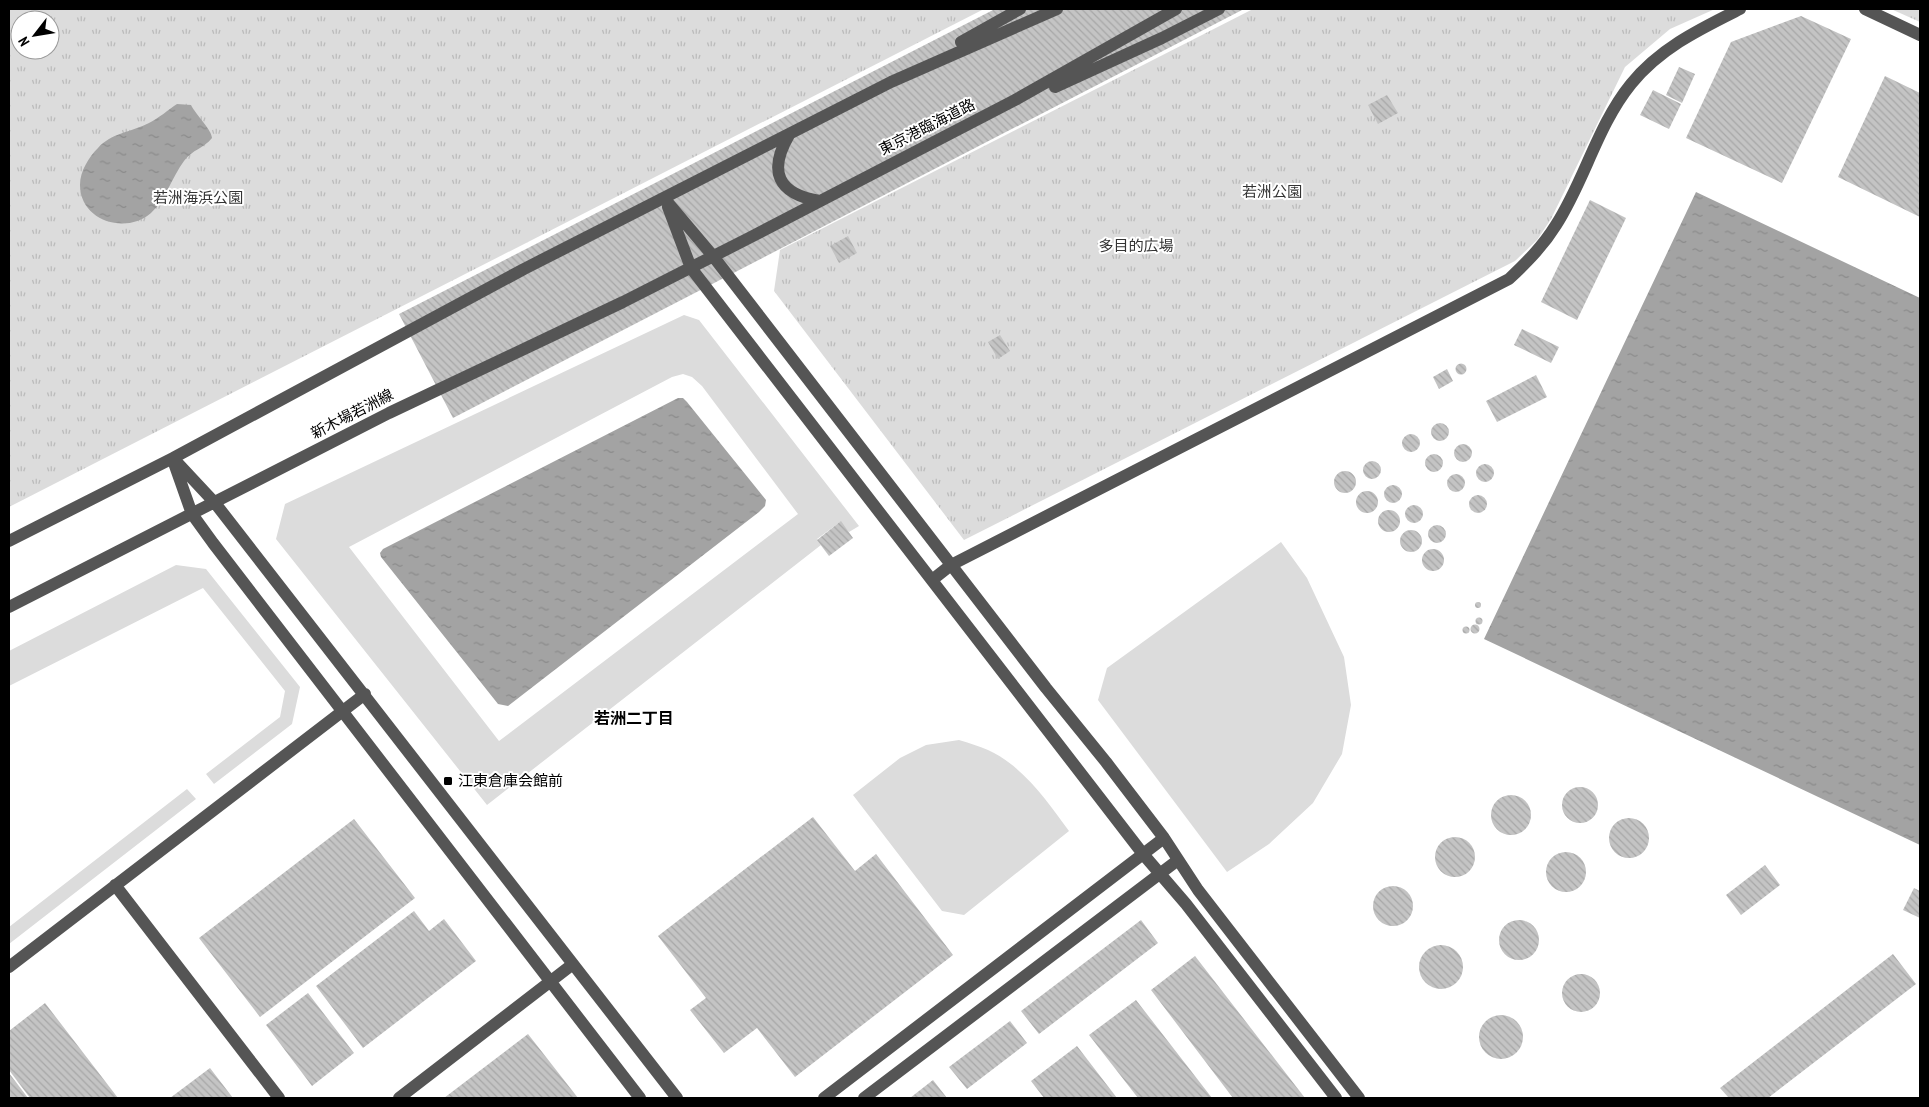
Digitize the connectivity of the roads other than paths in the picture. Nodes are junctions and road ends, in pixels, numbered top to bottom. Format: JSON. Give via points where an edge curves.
{"nodes":[{"id":1,"x":1020,"y":9,"type":"edge"},
{"id":2,"x":1057,"y":9,"type":"edge"},
{"id":3,"x":1176,"y":9,"type":"edge"},
{"id":4,"x":1219,"y":9,"type":"edge"},
{"id":5,"x":1740,"y":9,"type":"edge"},
{"id":6,"x":1865,"y":9,"type":"edge"},
{"id":7,"x":1920,"y":35,"type":"edge"},
{"id":8,"x":891,"y":82,"type":"junction"},
{"id":9,"x":789,"y":135,"type":"junction"},
{"id":10,"x":932,"y":143,"type":"junction"},
{"id":11,"x":664,"y":198,"type":"junction"},
{"id":12,"x":820,"y":200,"type":"junction"},
{"id":13,"x":713,"y":256,"type":"junction"},
{"id":14,"x":691,"y":268,"type":"junction"},
{"id":15,"x":173,"y":458,"type":"junction"},
{"id":16,"x":215,"y":503,"type":"junction"},
{"id":17,"x":192,"y":514,"type":"junction"},
{"id":18,"x":9,"y":540,"type":"edge"},
{"id":19,"x":951,"y":565,"type":"junction"},
{"id":20,"x":932,"y":580,"type":"junction"},
{"id":21,"x":9,"y":607,"type":"edge"},
{"id":22,"x":365,"y":694,"type":"junction"},
{"id":23,"x":342,"y":712,"type":"junction"},
{"id":24,"x":1164,"y":838,"type":"junction"},
{"id":25,"x":1143,"y":854,"type":"junction"},
{"id":26,"x":1178,"y":860,"type":"junction"},
{"id":27,"x":1159,"y":874,"type":"junction"},
{"id":28,"x":115,"y":885,"type":"junction"},
{"id":29,"x":573,"y":964,"type":"junction"},
{"id":30,"x":9,"y":967,"type":"edge"},
{"id":31,"x":550,"y":981,"type":"junction"},
{"id":32,"x":279,"y":1098,"type":"edge"},
{"id":33,"x":399,"y":1098,"type":"edge"},
{"id":34,"x":640,"y":1098,"type":"edge"},
{"id":35,"x":677,"y":1098,"type":"edge"},
{"id":36,"x":824,"y":1098,"type":"edge"},
{"id":37,"x":864,"y":1098,"type":"edge"},
{"id":38,"x":1336,"y":1098,"type":"edge"},
{"id":39,"x":1359,"y":1098,"type":"edge"}],
"edges":[{"from":1,"to":8,"type":"street"},
{"from":2,"to":8,"type":"street"},
{"from":3,"to":10,"type":"street","name":"東京港臨海道路"},
{"from":4,"to":10,"type":"street"},
{"from":5,"to":19,"type":"street","via":[[1680,40],[1632,84],[1609,117],[1558,224],[1541,248],[1509,279]]},
{"from":6,"to":7,"type":"street"},
{"from":8,"to":9,"type":"street"},
{"from":9,"to":11,"type":"street"},
{"from":9,"to":12,"type":"street","via":[[780,151],[778,175],[795,193]]},
{"from":10,"to":12,"type":"street","name":"東京港臨海道路"},
{"from":11,"to":13,"type":"street"},
{"from":11,"to":14,"type":"street"},
{"from":11,"to":15,"type":"street"},
{"from":12,"to":13,"type":"street","name":"東京港臨海道路"},
{"from":13,"to":14,"type":"street","name":"新木場若洲線"},
{"from":13,"to":19,"type":"street"},
{"from":14,"to":16,"type":"street","name":"新木場若洲線","via":[[389,413]]},
{"from":14,"to":20,"type":"street"},
{"from":15,"to":16,"type":"street"},
{"from":15,"to":17,"type":"street"},
{"from":15,"to":18,"type":"street"},
{"from":16,"to":17,"type":"street","name":"新木場若洲線"},
{"from":16,"to":22,"type":"street"},
{"from":17,"to":21,"type":"street","name":"新木場若洲線"},
{"from":17,"to":23,"type":"street"},
{"from":19,"to":20,"type":"street"},
{"from":19,"to":24,"type":"street"},
{"from":20,"to":25,"type":"street"},
{"from":22,"to":23,"type":"street"},
{"from":22,"to":29,"type":"street"},
{"from":23,"to":28,"type":"street"},
{"from":23,"to":31,"type":"street"},
{"from":24,"to":25,"type":"street"},
{"from":24,"to":26,"type":"street"},
{"from":25,"to":27,"type":"street"},
{"from":25,"to":36,"type":"street"},
{"from":26,"to":27,"type":"street"},
{"from":26,"to":39,"type":"street","via":[[1241,947]]},
{"from":27,"to":37,"type":"street"},
{"from":27,"to":38,"type":"street","via":[[1186,904]]},
{"from":28,"to":30,"type":"street"},
{"from":28,"to":32,"type":"street"},
{"from":29,"to":31,"type":"street"},
{"from":29,"to":35,"type":"street"},
{"from":31,"to":33,"type":"street"},
{"from":31,"to":34,"type":"street"}]}
